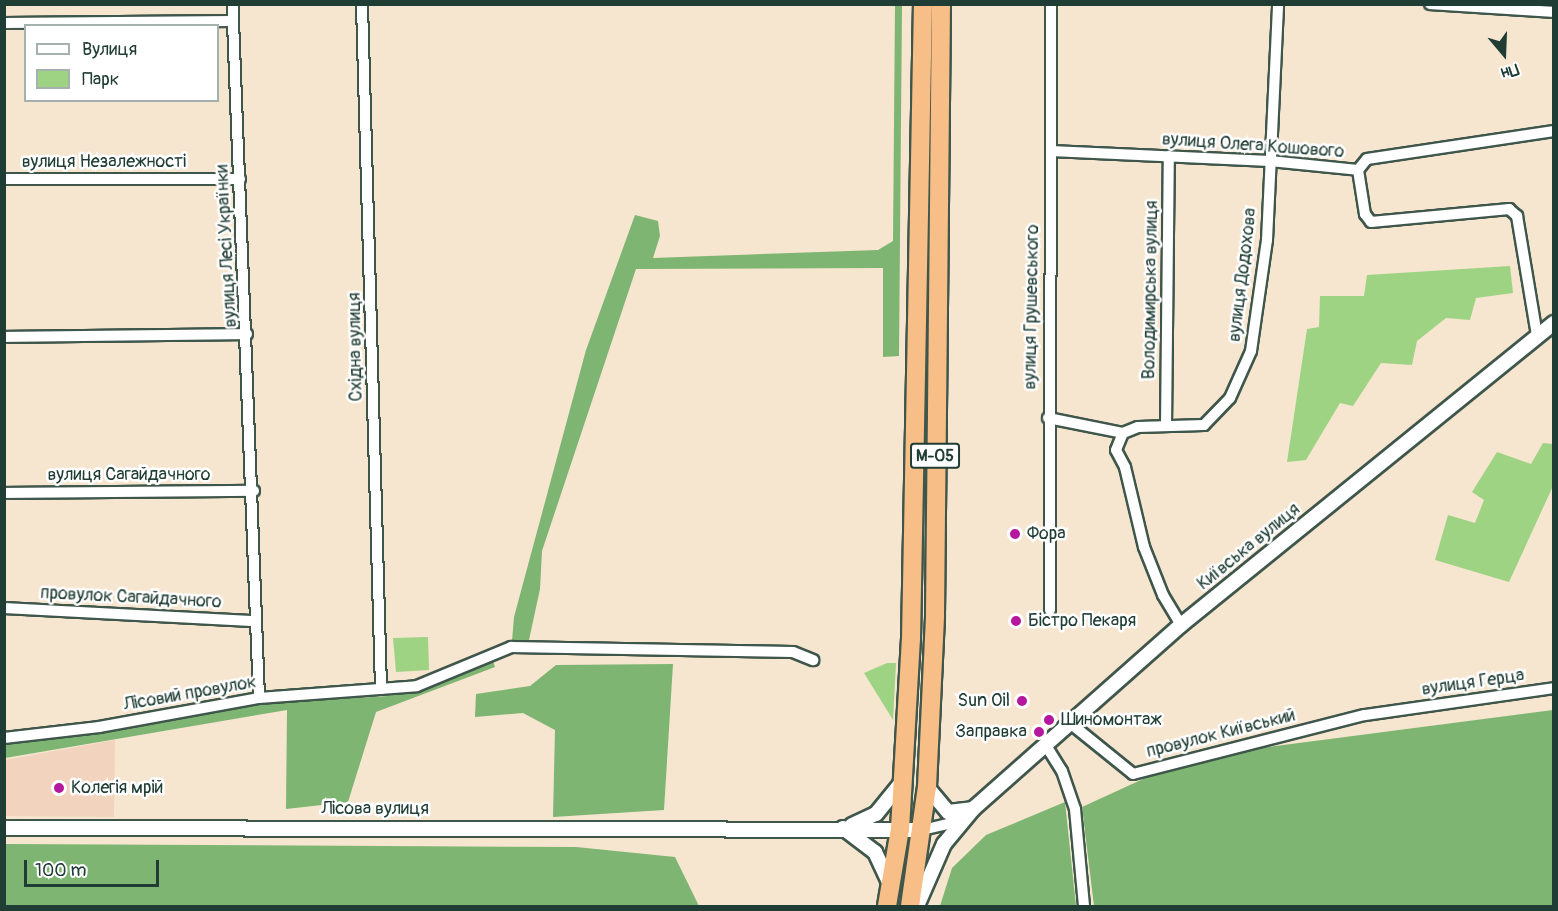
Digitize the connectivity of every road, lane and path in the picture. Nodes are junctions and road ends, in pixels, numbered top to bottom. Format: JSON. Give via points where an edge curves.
{"nodes":[{"id":1,"x":233,"y":4,"type":"edge"},
{"id":2,"x":362,"y":4,"type":"edge"},
{"id":3,"x":923,"y":4,"type":"edge"},
{"id":4,"x":941,"y":4,"type":"edge"},
{"id":5,"x":1051,"y":4,"type":"edge"},
{"id":6,"x":1278,"y":4,"type":"edge"},
{"id":7,"x":1430,"y":4,"type":"edge"},
{"id":8,"x":1477,"y":6,"type":"edge"},
{"id":9,"x":1554,"y":12,"type":"edge"},
{"id":10,"x":233,"y":21,"type":"junction"},
{"id":11,"x":4,"y":23,"type":"edge"},
{"id":12,"x":1554,"y":131,"type":"edge"},
{"id":13,"x":1051,"y":151,"type":"junction"},
{"id":14,"x":1169,"y":156,"type":"junction"},
{"id":15,"x":1270,"y":161,"type":"junction"},
{"id":16,"x":1358,"y":170,"type":"junction"},
{"id":17,"x":4,"y":179,"type":"edge"},
{"id":18,"x":240,"y":179,"type":"junction"},
{"id":19,"x":1554,"y":323,"type":"edge"},
{"id":20,"x":247,"y":334,"type":"junction"},
{"id":21,"x":1537,"y":336,"type":"junction"},
{"id":22,"x":4,"y":337,"type":"edge"},
{"id":23,"x":1048,"y":418,"type":"junction"},
{"id":24,"x":1166,"y":426,"type":"junction"},
{"id":25,"x":1123,"y":433,"type":"junction"},
{"id":26,"x":254,"y":491,"type":"junction"},
{"id":27,"x":4,"y":493,"type":"edge"},
{"id":28,"x":4,"y":608,"type":"edge"},
{"id":29,"x":1050,"y":610,"type":"dead end"},
{"id":30,"x":256,"y":621,"type":"junction"},
{"id":31,"x":1181,"y":625,"type":"junction"},
{"id":32,"x":813,"y":660,"type":"dead end"},
{"id":33,"x":1554,"y":688,"type":"edge"},
{"id":34,"x":381,"y":689,"type":"junction"},
{"id":35,"x":260,"y":698,"type":"junction"},
{"id":36,"x":1398,"y":711,"type":"joint"},
{"id":37,"x":1070,"y":723,"type":"junction"},
{"id":38,"x":4,"y":738,"type":"edge"},
{"id":39,"x":1045,"y":744,"type":"junction"},
{"id":40,"x":904,"y":781,"type":"junction"},
{"id":41,"x":927,"y":787,"type":"junction"},
{"id":42,"x":974,"y":808,"type":"junction"},
{"id":43,"x":4,"y":828,"type":"edge"},
{"id":44,"x":843,"y":828,"type":"junction"},
{"id":45,"x":900,"y":829,"type":"junction"},
{"id":46,"x":922,"y":830,"type":"junction"},
{"id":47,"x":891,"y":885,"type":"junction"},
{"id":48,"x":887,"y":906,"type":"edge"},
{"id":49,"x":910,"y":906,"type":"edge"},
{"id":50,"x":917,"y":906,"type":"edge"},
{"id":51,"x":1084,"y":906,"type":"edge"}],
"edges":[{"from":1,"to":10,"type":"street","name":"вулиця Лесі Українки"},
{"from":2,"to":34,"type":"street","name":"Східна вулиця"},
{"from":3,"to":40,"type":"highway","number":"М-05","via":[[916,482]]},
{"from":4,"to":41,"type":"highway","number":"М-05","via":[[935,615]]},
{"from":5,"to":13,"type":"street","name":"вулиця Грушевського"},
{"from":6,"to":15,"type":"street","name":"вулиця Додохова"},
{"from":7,"to":8,"type":"street"},
{"from":8,"to":9,"type":"street"},
{"from":10,"to":11,"type":"street"},
{"from":10,"to":18,"type":"street","name":"вулиця Лесі Українки"},
{"from":12,"to":16,"type":"street","name":"вулиця Олега Кошового","via":[[1367,159]]},
{"from":13,"to":14,"type":"street","name":"вулиця Олега Кошового"},
{"from":13,"to":23,"type":"street","name":"вулиця Грушевського"},
{"from":14,"to":15,"type":"street","name":"вулиця Олега Кошового"},
{"from":14,"to":24,"type":"street","name":"Володимирська вулиця"},
{"from":15,"to":16,"type":"street","name":"вулиця Олега Кошового"},
{"from":15,"to":24,"type":"street","name":"вулиця Додохова","via":[[1267,240],[1251,351],[1230,398],[1216,415],[1204,425]]},
{"from":16,"to":21,"type":"street","via":[[1365,214],[1371,222],[1509,209],[1517,216]]},
{"from":17,"to":18,"type":"street","name":"вулиця Незалежності"},
{"from":18,"to":20,"type":"street","name":"вулиця Лесі Українки"},
{"from":19,"to":21,"type":"street","name":"Київська вулиця"},
{"from":20,"to":22,"type":"street"},
{"from":20,"to":26,"type":"street","name":"вулиця Лесі Українки"},
{"from":21,"to":31,"type":"street","name":"Київська вулиця"},
{"from":23,"to":25,"type":"street"},
{"from":23,"to":29,"type":"street","name":"вулиця Грушевського"},
{"from":24,"to":25,"type":"street","name":"вулиця Додохова","via":[[1138,427]]},
{"from":25,"to":31,"type":"street","via":[[1116,450],[1125,467],[1144,547],[1163,595]]},
{"from":26,"to":27,"type":"street","name":"вулиця Сагайдачного"},
{"from":26,"to":30,"type":"street","name":"вулиця Лесі Українки"},
{"from":28,"to":30,"type":"street","name":"провулок Сагайдачного"},
{"from":30,"to":35,"type":"street","name":"вулиця Лесі Українки"},
{"from":31,"to":37,"type":"street","name":"Київська вулиця"},
{"from":32,"to":34,"type":"street","name":"Лісовий провулок","via":[[793,652],[511,647],[481,657],[455,674],[417,686]]},
{"from":33,"to":36,"type":"street","name":"вулиця Герца"},
{"from":34,"to":35,"type":"street","name":"Лісовий провулок"},
{"from":35,"to":38,"type":"street","name":"Лісовий провулок","via":[[99,728]]},
{"from":36,"to":37,"type":"street","name":"провулок Київський","via":[[1353,718],[1133,774]]},
{"from":37,"to":39,"type":"street","name":"Київська вулиця"},
{"from":39,"to":42,"type":"street","name":"Київська вулиця"},
{"from":39,"to":51,"type":"street","via":[[1062,771],[1075,809]]},
{"from":40,"to":44,"type":"street","via":[[876,814]]},
{"from":40,"to":45,"type":"highway","number":"М-05"},
{"from":41,"to":42,"type":"street","via":[[948,812]]},
{"from":41,"to":46,"type":"highway","number":"М-05"},
{"from":42,"to":46,"type":"street","via":[[950,824]]},
{"from":42,"to":50,"type":"street","name":"Київська вулиця","via":[[944,844]]},
{"from":43,"to":44,"type":"street","name":"Лісова вулиця"},
{"from":44,"to":45,"type":"street","name":"Лісова вулиця"},
{"from":44,"to":47,"type":"street","via":[[875,852]]},
{"from":45,"to":46,"type":"street","name":"Лісова вулиця"},
{"from":45,"to":47,"type":"highway","number":"М-05"},
{"from":46,"to":49,"type":"highway","number":"М-05"},
{"from":47,"to":48,"type":"highway","number":"М-05"}]}
